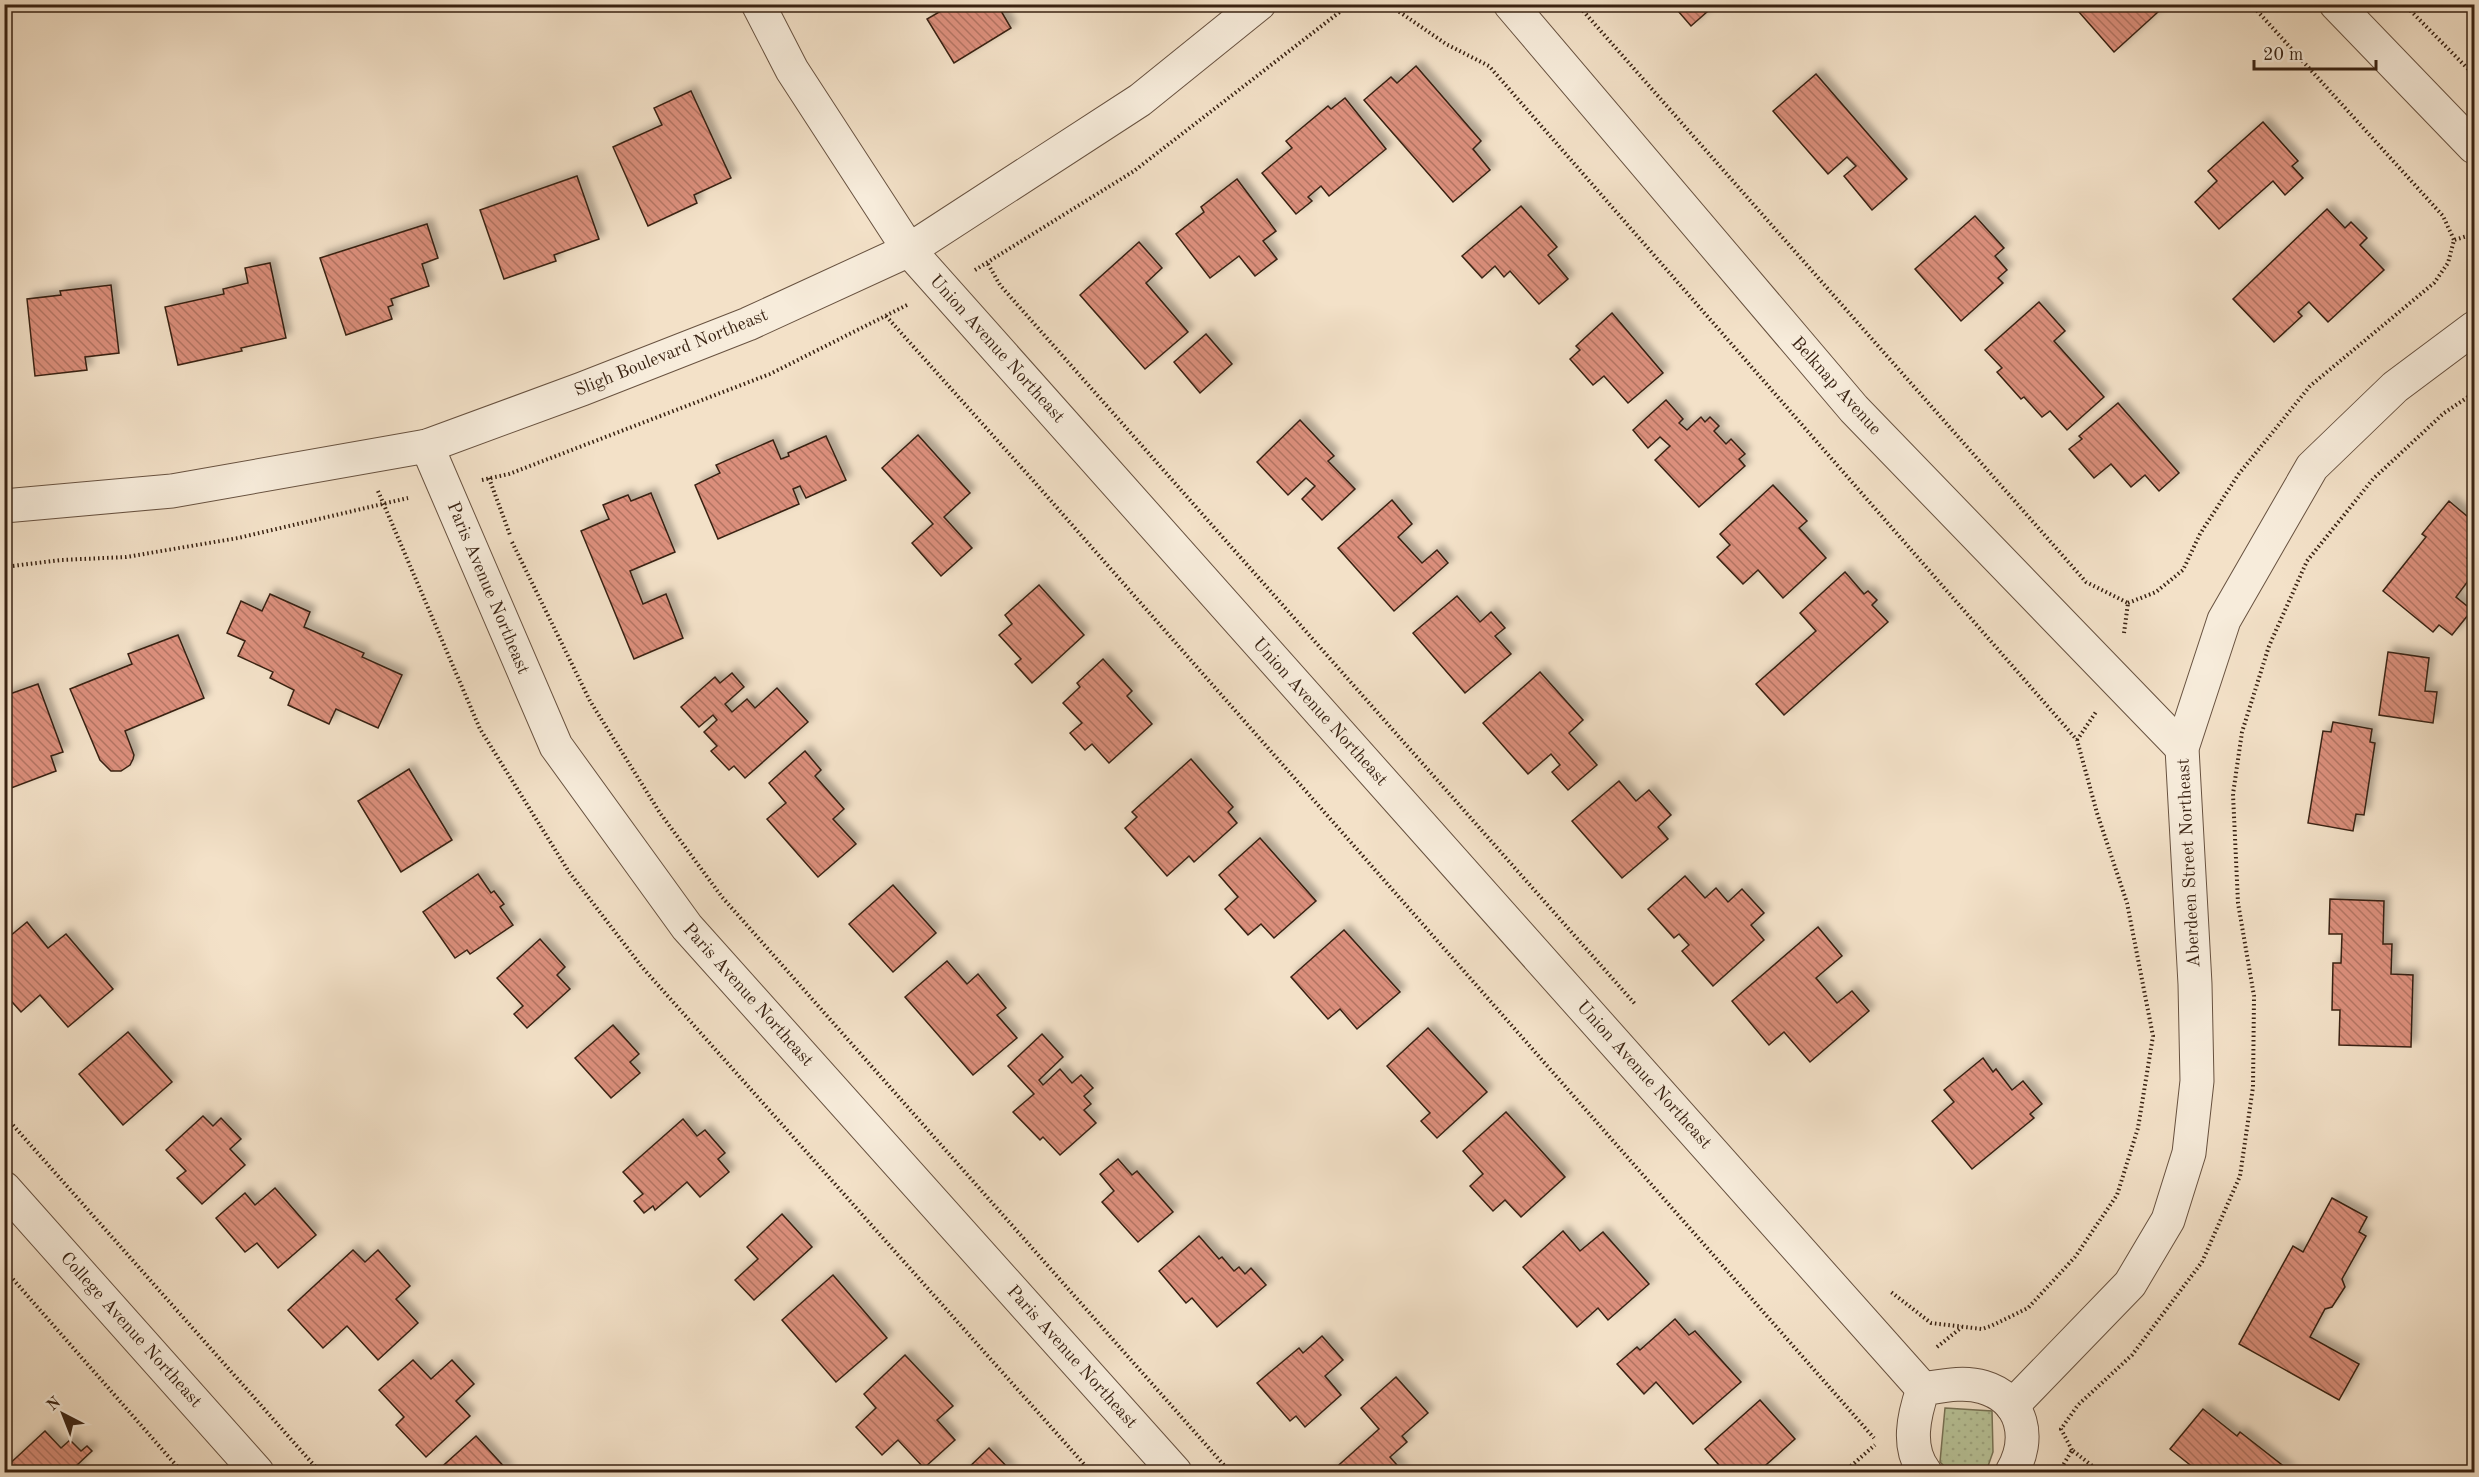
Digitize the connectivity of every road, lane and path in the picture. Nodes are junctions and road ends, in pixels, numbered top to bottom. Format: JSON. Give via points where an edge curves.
{"nodes":[{"id":1,"x":758,"y":4,"type":"edge"},
{"id":2,"x":1259,"y":4,"type":"edge"},
{"id":3,"x":1388,"y":4,"type":"edge"},
{"id":4,"x":1510,"y":4,"type":"edge"},
{"id":5,"x":1577,"y":4,"type":"edge"},
{"id":6,"x":2251,"y":4,"type":"edge"},
{"id":7,"x":2336,"y":4,"type":"edge"},
{"id":8,"x":2404,"y":4,"type":"edge"},
{"id":9,"x":2475,"y":75,"type":"edge"},
{"id":10,"x":2475,"y":147,"type":"edge"},
{"id":11,"x":2475,"y":234,"type":"edge"},
{"id":12,"x":2454,"y":240,"type":"junction"},
{"id":13,"x":909,"y":250,"type":"junction"},
{"id":14,"x":988,"y":264,"type":"dead end"},
{"id":15,"x":885,"y":316,"type":"dead end"},
{"id":16,"x":2475,"y":328,"type":"edge"},
{"id":17,"x":2475,"y":393,"type":"edge"},
{"id":18,"x":427,"y":446,"type":"junction"},
{"id":19,"x":489,"y":478,"type":"dead end"},
{"id":20,"x":4,"y":506,"type":"edge"},
{"id":21,"x":2128,"y":603,"type":"junction"},
{"id":22,"x":2118,"y":680,"type":"junction"},
{"id":23,"x":2077,"y":740,"type":"junction"},
{"id":24,"x":2182,"y":748,"type":"junction"},
{"id":25,"x":1642,"y":1012,"type":"dead end"},
{"id":26,"x":4,"y":1115,"type":"edge"},
{"id":27,"x":4,"y":1188,"type":"edge"},
{"id":28,"x":4,"y":1269,"type":"edge"},
{"id":29,"x":1888,"y":1290,"type":"dead end"},
{"id":30,"x":1962,"y":1327,"type":"junction"},
{"id":31,"x":1916,"y":1380,"type":"junction"},
{"id":32,"x":2012,"y":1406,"type":"junction"},
{"id":33,"x":2072,"y":1450,"type":"junction"},
{"id":34,"x":182,"y":1473,"type":"edge"},
{"id":35,"x":257,"y":1473,"type":"edge"},
{"id":36,"x":320,"y":1473,"type":"edge"},
{"id":37,"x":1175,"y":1473,"type":"edge"},
{"id":38,"x":1230,"y":1473,"type":"edge"},
{"id":39,"x":1844,"y":1473,"type":"edge"},
{"id":40,"x":1925,"y":1473,"type":"edge"},
{"id":41,"x":2012,"y":1473,"type":"edge"},
{"id":42,"x":2059,"y":1473,"type":"edge"},
{"id":43,"x":2100,"y":1473,"type":"edge"}],
"edges":[{"from":1,"to":13,"type":"street","name":"Union Avenue Northeast","via":[[792,70]]},
{"from":2,"to":13,"type":"street","name":"Sligh Boulevard Northeast","via":[[1140,100]]},
{"from":3,"to":23,"type":"path","via":[[1446,44],[1489,66]]},
{"from":4,"to":22,"type":"street","name":"Belknap Avenue","via":[[1854,409]]},
{"from":5,"to":21,"type":"path","via":[[2085,582]]},
{"from":6,"to":12,"type":"path","via":[[2443,216]]},
{"from":7,"to":10,"type":"street"},
{"from":8,"to":9,"type":"path"},
{"from":11,"to":12,"type":"path"},
{"from":12,"to":21,"type":"path","via":[[2448,263],[2434,283],[2310,386],[2238,475],[2200,534],[2184,570],[2156,592]]},
{"from":13,"to":18,"type":"street","name":"Sligh Boulevard Northeast","via":[[748,324]]},
{"from":13,"to":31,"type":"street","name":"Union Avenue Northeast"},
{"from":14,"to":25,"type":"path","via":[[1000,285]]},
{"from":15,"to":39,"type":"path","via":[[1878,1442]]},
{"from":16,"to":24,"type":"street","name":"Aberdeen Street Northeast","via":[[2395,387],[2312,466],[2224,620]]},
{"from":17,"to":33,"type":"path","via":[[2444,413],[2373,479],[2307,561],[2269,646],[2242,732],[2233,794],[2238,903],[2254,996],[2253,1087],[2240,1176],[2202,1262],[2132,1355],[2078,1405],[2061,1429]]},
{"from":18,"to":20,"type":"street","name":"Sligh Boulevard Northeast","via":[[172,491]]},
{"from":18,"to":37,"type":"street","name":"Paris Avenue Northeast","via":[[556,746],[680,918]]},
{"from":19,"to":38,"type":"path","via":[[511,538],[590,701],[667,822],[722,897]]},
{"from":21,"to":22,"type":"path"},
{"from":22,"to":23,"type":"path"},
{"from":22,"to":24,"type":"street","name":"Belknap Avenue"},
{"from":23,"to":30,"type":"path","via":[[2127,903],[2153,1036],[2138,1128],[2117,1195],[2075,1257],[2028,1308],[1982,1329]]},
{"from":24,"to":32,"type":"street","name":"Aberdeen Street Northeast","via":[[2197,1081],[2189,1153],[2168,1220],[2130,1284]]},
{"from":26,"to":36,"type":"path"},
{"from":27,"to":35,"type":"street","name":"College Avenue Northeast"},
{"from":28,"to":34,"type":"path"},
{"from":29,"to":30,"type":"path","via":[[1931,1323]]},
{"from":30,"to":31,"type":"path"},
{"from":31,"to":32,"type":"street","via":[[1982,1386],[1999,1393]]},
{"from":31,"to":40,"type":"street","via":[[1914,1449]]},
{"from":32,"to":41,"type":"street","via":[[2021,1422],[2024,1441]]},
{"from":33,"to":42,"type":"path"},
{"from":33,"to":43,"type":"path"}]}
